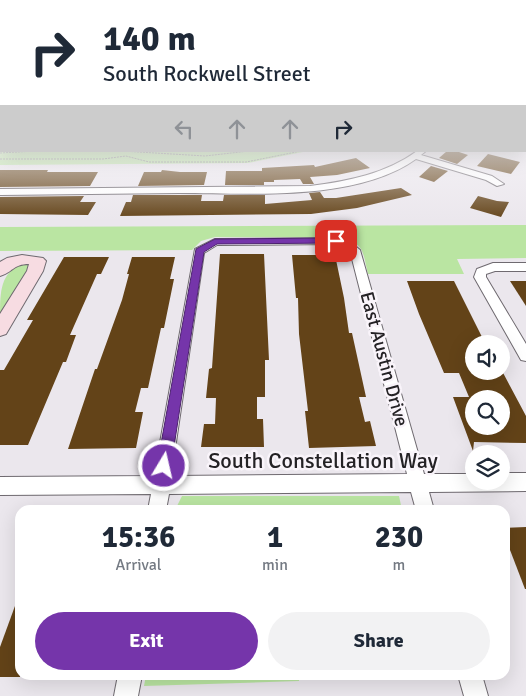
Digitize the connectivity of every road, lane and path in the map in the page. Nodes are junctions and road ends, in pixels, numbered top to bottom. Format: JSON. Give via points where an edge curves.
{"nodes":[{"id":1,"x":122,"y":156,"type":"edge"},
{"id":2,"x":128,"y":156,"type":"edge"},
{"id":3,"x":274,"y":156,"type":"edge"},
{"id":4,"x":415,"y":156,"type":"edge"},
{"id":5,"x":426,"y":156,"type":"edge"},
{"id":6,"x":0,"y":159,"type":"edge"},
{"id":7,"x":500,"y":184,"type":"dead end"},
{"id":8,"x":0,"y":192,"type":"edge"},
{"id":9,"x":526,"y":267,"type":"edge"},
{"id":10,"x":0,"y":271,"type":"edge"},
{"id":11,"x":0,"y":329,"type":"edge"},
{"id":12,"x":526,"y":356,"type":"edge"},
{"id":13,"x":526,"y":482,"type":"edge"},
{"id":14,"x":418,"y":483,"type":"junction"},
{"id":15,"x":0,"y":486,"type":"edge"},
{"id":16,"x":161,"y":486,"type":"junction"},
{"id":17,"x":158,"y":505,"type":"edge"},
{"id":18,"x":424,"y":505,"type":"edge"},
{"id":19,"x":129,"y":680,"type":"edge"},
{"id":20,"x":471,"y":680,"type":"edge"},
{"id":21,"x":126,"y":696,"type":"edge"},
{"id":22,"x":476,"y":696,"type":"edge"}],
"edges":[{"from":1,"to":6,"type":"path"},
{"from":2,"to":3,"type":"path","via":[[149,162],[246,162]]},
{"from":4,"to":8,"type":"street","via":[[377,175],[294,190]]},
{"from":5,"to":7,"type":"street"},
{"from":9,"to":12,"type":"street","via":[[492,267],[481,272],[480,277]]},
{"from":10,"to":11,"type":"street","via":[[5,264],[25,259],[38,262]]},
{"from":13,"to":14,"type":"street","name":"South Constellation Way"},
{"from":14,"to":16,"type":"street","name":"South Constellation Way"},
{"from":14,"to":16,"type":"street","name":"East Austin Drive","via":[[355,250],[344,242],[215,242],[199,251]]},
{"from":14,"to":18,"type":"street","name":"East Austin Drive"},
{"from":15,"to":16,"type":"street","name":"South Constellation Way"},
{"from":16,"to":17,"type":"street"},
{"from":19,"to":21,"type":"street"},
{"from":20,"to":22,"type":"street"}]}
